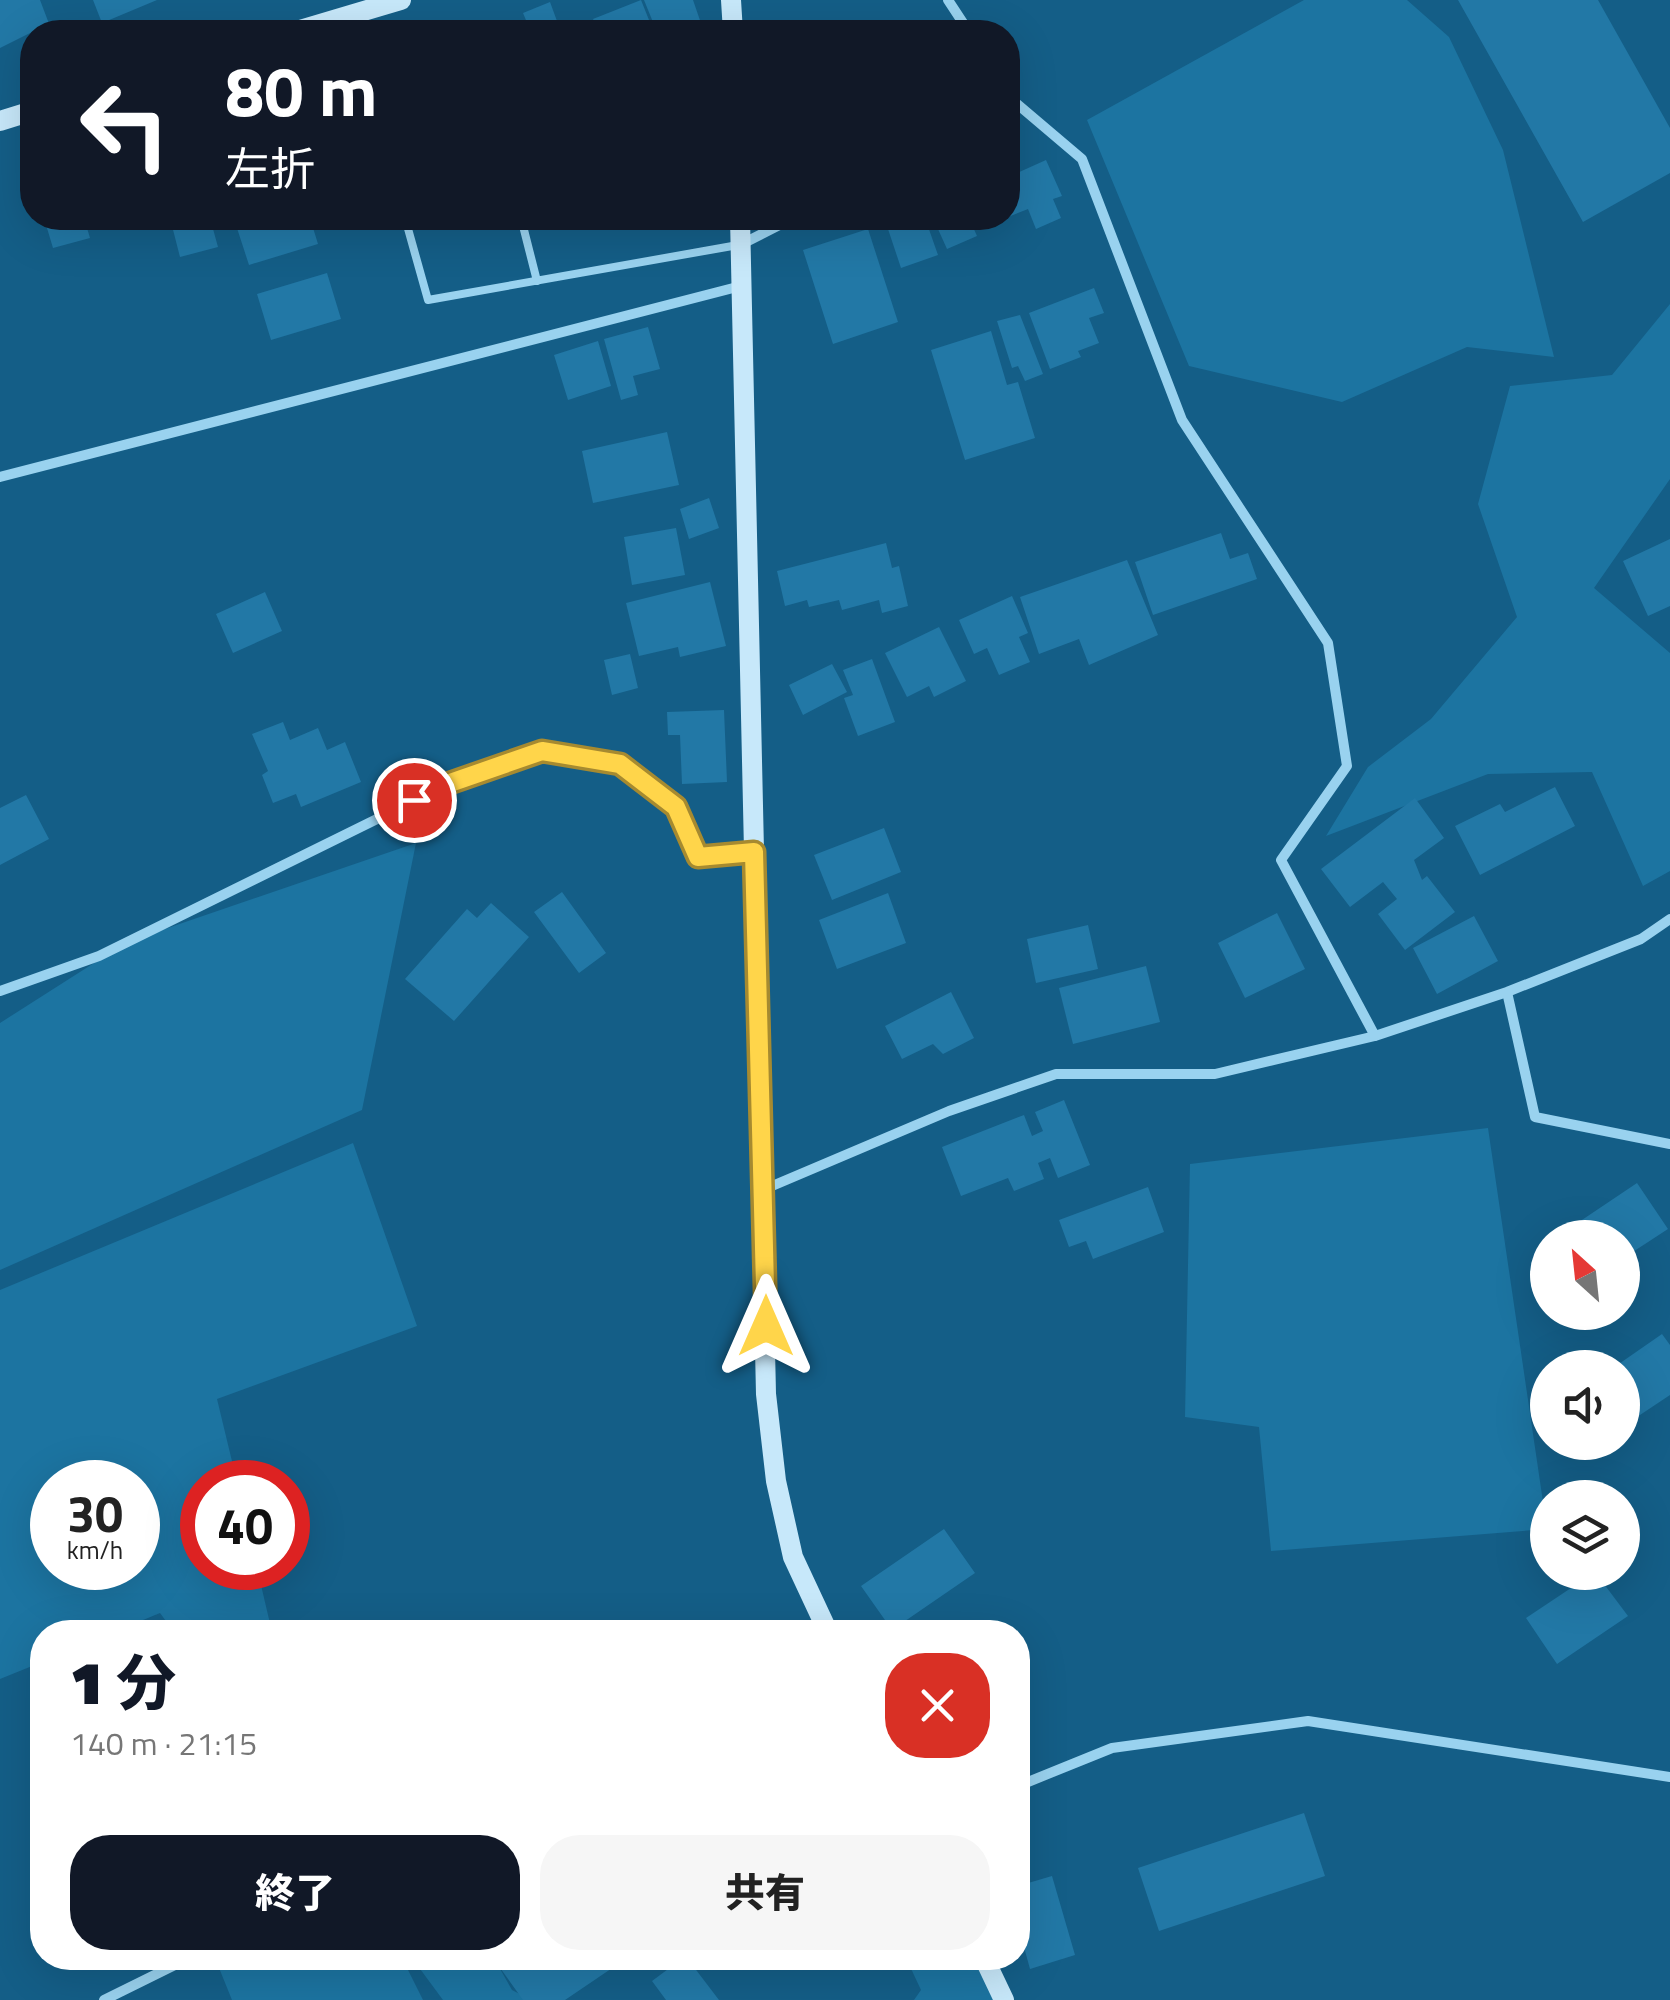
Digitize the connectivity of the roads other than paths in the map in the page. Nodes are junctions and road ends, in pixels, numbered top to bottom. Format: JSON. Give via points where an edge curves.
{"nodes":[{"id":1,"x":402,"y":0,"type":"edge"},
{"id":2,"x":349,"y":20,"type":"edge"},
{"id":3,"x":1020,"y":111,"type":"edge"},
{"id":4,"x":408,"y":230,"type":"edge"},
{"id":5,"x":524,"y":230,"type":"edge"},
{"id":6,"x":740,"y":230,"type":"edge"},
{"id":7,"x":769,"y":230,"type":"edge"},
{"id":8,"x":741,"y":244,"type":"junction"},
{"id":9,"x":536,"y":281,"type":"junction"},
{"id":10,"x":741,"y":286,"type":"junction"},
{"id":11,"x":0,"y":477,"type":"edge"},
{"id":12,"x":754,"y":852,"type":"junction"},
{"id":13,"x":1670,"y":919,"type":"edge"},
{"id":14,"x":0,"y":992,"type":"edge"},
{"id":15,"x":1507,"y":992,"type":"junction"},
{"id":16,"x":1375,"y":1036,"type":"junction"},
{"id":17,"x":1670,"y":1144,"type":"edge"},
{"id":18,"x":765,"y":1189,"type":"junction"},
{"id":19,"x":822,"y":1620,"type":"edge"},
{"id":20,"x":1670,"y":1777,"type":"edge"},
{"id":21,"x":1030,"y":1781,"type":"edge"},
{"id":22,"x":165,"y":1970,"type":"edge"},
{"id":23,"x":990,"y":1970,"type":"edge"},
{"id":24,"x":104,"y":2000,"type":"edge"},
{"id":25,"x":1004,"y":2000,"type":"edge"}],
"edges":[{"from":1,"to":2,"type":"street"},
{"from":3,"to":16,"type":"street","via":[[1082,159],[1182,420],[1328,642],[1348,766],[1281,860]]},
{"from":4,"to":9,"type":"lane","via":[[428,300]]},
{"from":5,"to":9,"type":"lane"},
{"from":6,"to":8,"type":"street"},
{"from":7,"to":8,"type":"street"},
{"from":8,"to":9,"type":"lane"},
{"from":8,"to":10,"type":"street"},
{"from":10,"to":11,"type":"street"},
{"from":10,"to":12,"type":"street"},
{"from":12,"to":14,"type":"street","via":[[698,857],[676,807],[620,764],[542,751],[450,783],[99,956]]},
{"from":12,"to":18,"type":"street"},
{"from":13,"to":15,"type":"street","via":[[1641,940]]},
{"from":15,"to":16,"type":"street"},
{"from":15,"to":17,"type":"street","via":[[1534,1117]]},
{"from":16,"to":18,"type":"street","via":[[1215,1074],[1056,1074]]},
{"from":18,"to":19,"type":"street","via":[[766,1394],[776,1481],[793,1557]]},
{"from":20,"to":21,"type":"street","via":[[1308,1721],[1112,1748]]},
{"from":22,"to":24,"type":"street"},
{"from":23,"to":25,"type":"street"}]}
